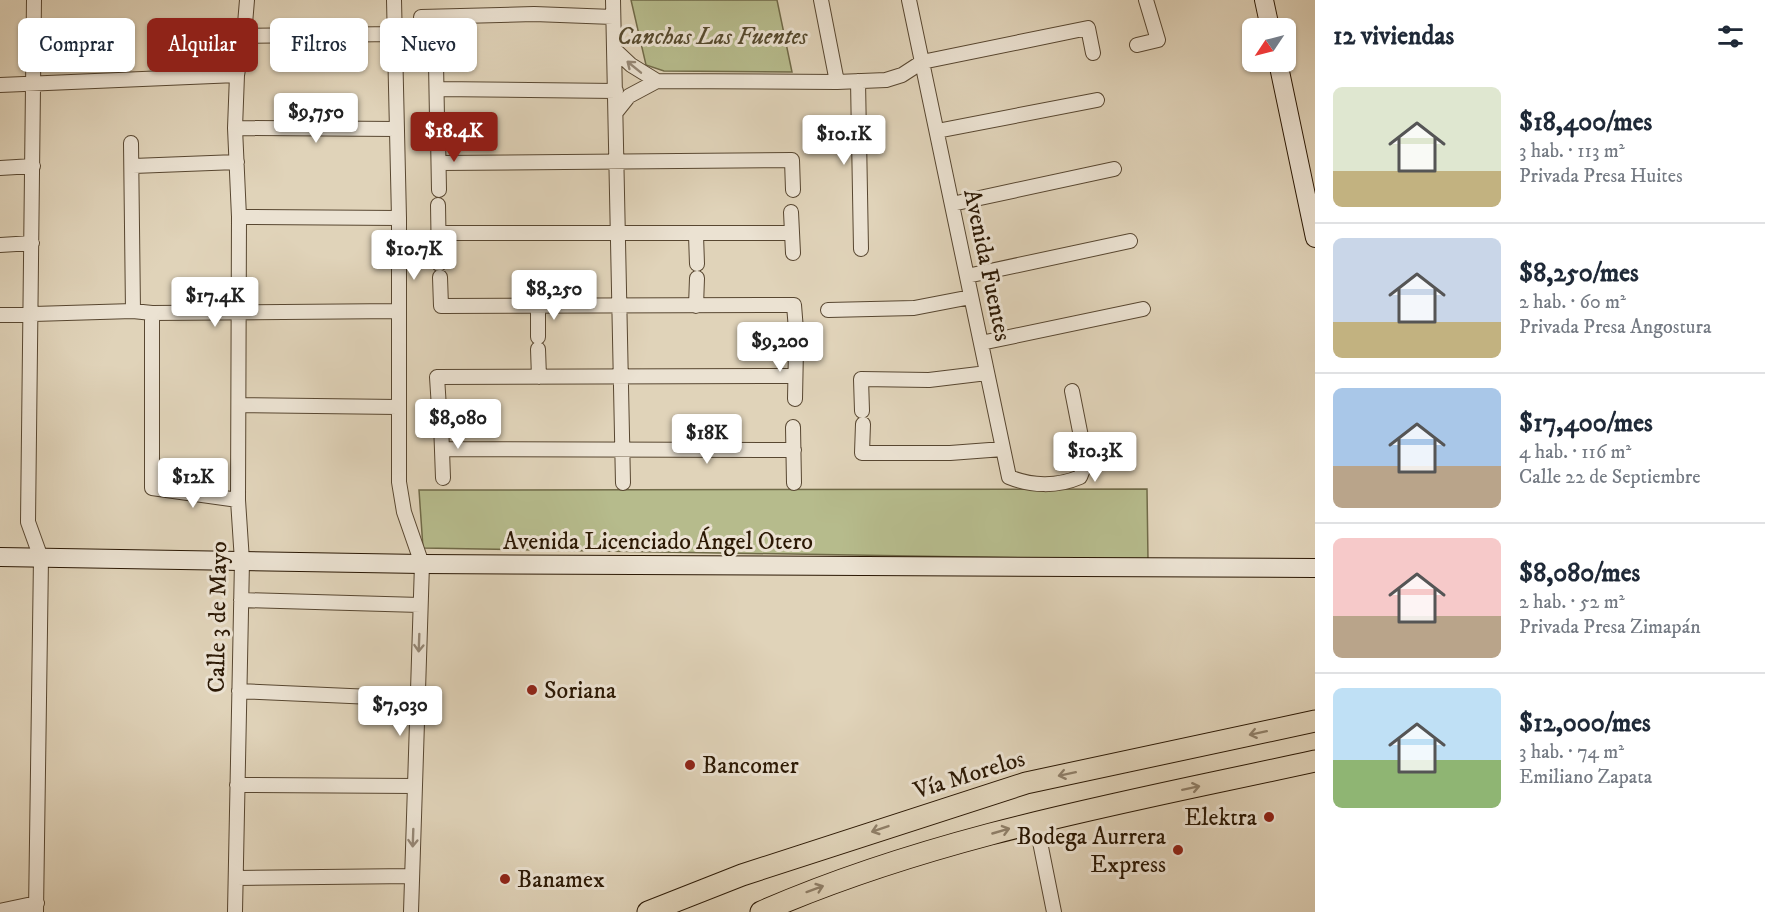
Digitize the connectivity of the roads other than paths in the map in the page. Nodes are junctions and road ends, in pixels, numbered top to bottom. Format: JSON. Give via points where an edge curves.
{"nodes":[{"id":1,"x":34,"y":0,"type":"edge"},
{"id":2,"x":247,"y":0,"type":"edge"},
{"id":3,"x":394,"y":0,"type":"edge"},
{"id":4,"x":533,"y":0,"type":"edge"},
{"id":5,"x":613,"y":0,"type":"edge"},
{"id":6,"x":821,"y":0,"type":"edge"},
{"id":7,"x":1146,"y":0,"type":"edge"},
{"id":8,"x":1264,"y":0,"type":"edge"},
{"id":9,"x":911,"y":3,"type":"edge"},
{"id":10,"x":534,"y":14,"type":"junction"},
{"id":11,"x":421,"y":17,"type":"dead end"},
{"id":12,"x":613,"y":17,"type":"junction"},
{"id":13,"x":246,"y":18,"type":"edge"},
{"id":14,"x":395,"y":18,"type":"edge"},
{"id":15,"x":1268,"y":18,"type":"edge"},
{"id":16,"x":380,"y":34,"type":"edge"},
{"id":17,"x":258,"y":36,"type":"edge"},
{"id":18,"x":1137,"y":45,"type":"dead end"},
{"id":19,"x":614,"y":49,"type":"junction"},
{"id":20,"x":1094,"y":53,"type":"dead end"},
{"id":21,"x":922,"y":62,"type":"junction"},
{"id":22,"x":238,"y":72,"type":"edge"},
{"id":23,"x":396,"y":72,"type":"edge"},
{"id":24,"x":436,"y":72,"type":"edge"},
{"id":25,"x":1280,"y":72,"type":"edge"},
{"id":26,"x":237,"y":75,"type":"junction"},
{"id":27,"x":657,"y":81,"type":"junction"},
{"id":28,"x":858,"y":81,"type":"junction"},
{"id":29,"x":33,"y":82,"type":"junction"},
{"id":30,"x":837,"y":82,"type":"junction"},
{"id":31,"x":0,"y":85,"type":"edge"},
{"id":32,"x":437,"y":88,"type":"junction"},
{"id":33,"x":616,"y":91,"type":"junction"},
{"id":34,"x":1097,"y":100,"type":"dead end"},
{"id":35,"x":617,"y":111,"type":"junction"},
{"id":36,"x":437,"y":118,"type":"dead end"},
{"id":37,"x":235,"y":128,"type":"junction"},
{"id":38,"x":397,"y":129,"type":"junction"},
{"id":39,"x":937,"y":131,"type":"junction"},
{"id":40,"x":438,"y":136,"type":"dead end"},
{"id":41,"x":131,"y":143,"type":"dead end"},
{"id":42,"x":237,"y":162,"type":"junction"},
{"id":43,"x":438,"y":162,"type":"junction"},
{"id":44,"x":616,"y":162,"type":"junction"},
{"id":45,"x":33,"y":166,"type":"junction"},
{"id":46,"x":133,"y":166,"type":"junction"},
{"id":47,"x":0,"y":168,"type":"edge"},
{"id":48,"x":1114,"y":169,"type":"dead end"},
{"id":49,"x":439,"y":190,"type":"dead end"},
{"id":50,"x":793,"y":190,"type":"dead end"},
{"id":51,"x":952,"y":204,"type":"junction"},
{"id":52,"x":438,"y":205,"type":"dead end"},
{"id":53,"x":791,"y":212,"type":"dead end"},
{"id":54,"x":238,"y":217,"type":"junction"},
{"id":55,"x":399,"y":218,"type":"junction"},
{"id":56,"x":439,"y":233,"type":"junction"},
{"id":57,"x":792,"y":233,"type":"junction"},
{"id":58,"x":617,"y":234,"type":"junction"},
{"id":59,"x":696,"y":235,"type":"junction"},
{"id":60,"x":1315,"y":238,"type":"edge"},
{"id":61,"x":1130,"y":241,"type":"dead end"},
{"id":62,"x":32,"y":243,"type":"junction"},
{"id":63,"x":0,"y":245,"type":"edge"},
{"id":64,"x":861,"y":249,"type":"dead end"},
{"id":65,"x":793,"y":253,"type":"dead end"},
{"id":66,"x":967,"y":276,"type":"junction"},
{"id":67,"x":971,"y":297,"type":"junction"},
{"id":68,"x":618,"y":305,"type":"junction"},
{"id":69,"x":538,"y":306,"type":"junction"},
{"id":70,"x":696,"y":306,"type":"junction"},
{"id":71,"x":1143,"y":309,"type":"dead end"},
{"id":72,"x":828,"y":310,"type":"dead end"},
{"id":73,"x":133,"y":311,"type":"junction"},
{"id":74,"x":399,"y":311,"type":"junction"},
{"id":75,"x":238,"y":312,"type":"junction"},
{"id":76,"x":31,"y":313,"type":"junction"},
{"id":77,"x":152,"y":313,"type":"junction"},
{"id":78,"x":0,"y":315,"type":"edge"},
{"id":79,"x":796,"y":330,"type":"dead end"},
{"id":80,"x":981,"y":343,"type":"junction"},
{"id":81,"x":796,"y":348,"type":"dead end"},
{"id":82,"x":987,"y":373,"type":"junction"},
{"id":83,"x":795,"y":376,"type":"junction"},
{"id":84,"x":539,"y":377,"type":"junction"},
{"id":85,"x":619,"y":377,"type":"junction"},
{"id":86,"x":1072,"y":391,"type":"dead end"},
{"id":87,"x":795,"y":399,"type":"dead end"},
{"id":88,"x":240,"y":405,"type":"junction"},
{"id":89,"x":398,"y":407,"type":"junction"},
{"id":90,"x":439,"y":408,"type":"dead end"},
{"id":91,"x":441,"y":423,"type":"dead end"},
{"id":92,"x":793,"y":427,"type":"dead end"},
{"id":93,"x":621,"y":448,"type":"junction"},
{"id":94,"x":1003,"y":449,"type":"junction"},
{"id":95,"x":442,"y":450,"type":"junction"},
{"id":96,"x":794,"y":450,"type":"junction"},
{"id":97,"x":443,"y":478,"type":"dead end"},
{"id":98,"x":623,"y":483,"type":"dead end"},
{"id":99,"x":794,"y":483,"type":"dead end"},
{"id":100,"x":238,"y":500,"type":"junction"},
{"id":101,"x":0,"y":557,"type":"edge"},
{"id":102,"x":41,"y":558,"type":"junction"},
{"id":103,"x":242,"y":561,"type":"junction"},
{"id":104,"x":422,"y":564,"type":"junction"},
{"id":105,"x":1315,"y":568,"type":"edge"},
{"id":106,"x":242,"y":600,"type":"junction"},
{"id":107,"x":420,"y":605,"type":"junction"},
{"id":108,"x":239,"y":691,"type":"junction"},
{"id":109,"x":417,"y":699,"type":"junction"},
{"id":110,"x":1315,"y":721,"type":"edge"},
{"id":111,"x":1315,"y":761,"type":"edge"},
{"id":112,"x":237,"y":785,"type":"junction"},
{"id":113,"x":416,"y":786,"type":"junction"},
{"id":114,"x":1036,"y":822,"type":"junction"},
{"id":115,"x":412,"y":876,"type":"junction"},
{"id":116,"x":236,"y":878,"type":"junction"},
{"id":117,"x":36,"y":908,"type":"edge"},
{"id":118,"x":0,"y":911,"type":"edge"},
{"id":119,"x":235,"y":912,"type":"edge"},
{"id":120,"x":411,"y":912,"type":"edge"},
{"id":121,"x":648,"y":912,"type":"edge"},
{"id":122,"x":761,"y":912,"type":"edge"},
{"id":123,"x":1054,"y":912,"type":"edge"}],
"edges":[{"from":1,"to":29,"type":"street"},
{"from":2,"to":13,"type":"street","name":"Calle 3 de Mayo"},
{"from":3,"to":14,"type":"street"},
{"from":4,"to":10,"type":"street"},
{"from":5,"to":12,"type":"street"},
{"from":6,"to":30,"type":"street"},
{"from":7,"to":18,"type":"street","via":[[1158,40]]},
{"from":8,"to":15,"type":"main road"},
{"from":9,"to":21,"type":"street","name":"Avenida Fuentes"},
{"from":10,"to":11,"type":"street"},
{"from":10,"to":12,"type":"street"},
{"from":12,"to":19,"type":"street"},
{"from":16,"to":17,"type":"street"},
{"from":27,"to":19,"type":"street","one_way":true},
{"from":19,"to":33,"type":"street"},
{"from":20,"to":21,"type":"street","via":[[1088,28]]},
{"from":21,"to":28,"type":"street","via":[[886,80]]},
{"from":21,"to":39,"type":"street","name":"Avenida Fuentes"},
{"from":22,"to":26,"type":"street","name":"Calle 3 de Mayo"},
{"from":23,"to":38,"type":"street"},
{"from":24,"to":32,"type":"street"},
{"from":25,"to":60,"type":"main road"},
{"from":26,"to":29,"type":"street"},
{"from":26,"to":37,"type":"street","name":"Calle 3 de Mayo"},
{"from":27,"to":30,"type":"street"},
{"from":27,"to":35,"type":"street","via":[[629,96]]},
{"from":28,"to":30,"type":"street"},
{"from":28,"to":64,"type":"street"},
{"from":29,"to":31,"type":"street"},
{"from":29,"to":45,"type":"street"},
{"from":32,"to":33,"type":"street"},
{"from":32,"to":36,"type":"street"},
{"from":33,"to":35,"type":"street"},
{"from":34,"to":39,"type":"street"},
{"from":35,"to":44,"type":"street"},
{"from":37,"to":38,"type":"street"},
{"from":37,"to":42,"type":"street","name":"Calle 3 de Mayo"},
{"from":38,"to":55,"type":"street"},
{"from":39,"to":51,"type":"street","name":"Avenida Fuentes"},
{"from":40,"to":43,"type":"street"},
{"from":41,"to":46,"type":"street"},
{"from":42,"to":46,"type":"street"},
{"from":42,"to":54,"type":"street","name":"Calle 3 de Mayo"},
{"from":43,"to":44,"type":"street"},
{"from":43,"to":49,"type":"street"},
{"from":44,"to":50,"type":"street","via":[[792,160]]},
{"from":44,"to":58,"type":"street"},
{"from":45,"to":47,"type":"street"},
{"from":45,"to":62,"type":"street"},
{"from":46,"to":73,"type":"street"},
{"from":48,"to":51,"type":"street"},
{"from":51,"to":66,"type":"street","name":"Avenida Fuentes"},
{"from":52,"to":56,"type":"street"},
{"from":53,"to":57,"type":"street"},
{"from":54,"to":55,"type":"street"},
{"from":54,"to":75,"type":"street","name":"Calle 3 de Mayo"},
{"from":55,"to":74,"type":"street"},
{"from":56,"to":58,"type":"street"},
{"from":56,"to":69,"type":"street","via":[[441,306]]},
{"from":57,"to":59,"type":"street"},
{"from":57,"to":65,"type":"street"},
{"from":58,"to":59,"type":"street"},
{"from":58,"to":68,"type":"street"},
{"from":59,"to":70,"type":"street"},
{"from":61,"to":66,"type":"street"},
{"from":62,"to":63,"type":"street"},
{"from":62,"to":76,"type":"street"},
{"from":66,"to":67,"type":"street","name":"Avenida Fuentes"},
{"from":67,"to":72,"type":"street","via":[[915,308]]},
{"from":67,"to":80,"type":"street","name":"Avenida Fuentes"},
{"from":68,"to":69,"type":"street"},
{"from":68,"to":70,"type":"street"},
{"from":68,"to":85,"type":"street"},
{"from":69,"to":84,"type":"street"},
{"from":70,"to":79,"type":"street","via":[[794,304]]},
{"from":71,"to":80,"type":"street"},
{"from":73,"to":76,"type":"street"},
{"from":73,"to":77,"type":"street"},
{"from":74,"to":75,"type":"street"},
{"from":74,"to":89,"type":"street"},
{"from":75,"to":77,"type":"street"},
{"from":75,"to":88,"type":"street","name":"Calle 3 de Mayo"},
{"from":76,"to":78,"type":"street"},
{"from":76,"to":102,"type":"street","via":[[28,522]]},
{"from":77,"to":100,"type":"street","via":[[152,488]]},
{"from":80,"to":82,"type":"street","name":"Avenida Fuentes"},
{"from":81,"to":83,"type":"street"},
{"from":82,"to":94,"type":"street","name":"Avenida Fuentes"},
{"from":82,"to":94,"type":"street","via":[[929,380],[861,379],[862,453]]},
{"from":83,"to":85,"type":"street"},
{"from":83,"to":87,"type":"street"},
{"from":84,"to":85,"type":"street"},
{"from":84,"to":90,"type":"street","via":[[437,377]]},
{"from":85,"to":93,"type":"street"},
{"from":86,"to":94,"type":"street","name":"Avenida Fuentes","via":[[1086,462],[1084,471],[1072,481],[1024,483],[1009,477]]},
{"from":88,"to":89,"type":"street"},
{"from":88,"to":100,"type":"street","name":"Calle 3 de Mayo"},
{"from":89,"to":104,"type":"street","via":[[399,482],[404,512]]},
{"from":91,"to":95,"type":"street"},
{"from":92,"to":96,"type":"street"},
{"from":93,"to":95,"type":"street"},
{"from":93,"to":96,"type":"street"},
{"from":93,"to":98,"type":"street"},
{"from":95,"to":97,"type":"street"},
{"from":96,"to":99,"type":"street"},
{"from":100,"to":103,"type":"street","name":"Calle 3 de Mayo"},
{"from":101,"to":102,"type":"main road","name":"Avenida Licenciado Ángel Otero"},
{"from":102,"to":103,"type":"main road","name":"Avenida Licenciado Ángel Otero"},
{"from":102,"to":117,"type":"street"},
{"from":103,"to":104,"type":"main road","name":"Avenida Licenciado Ángel Otero"},
{"from":103,"to":106,"type":"street","name":"Calle 3 de Mayo"},
{"from":104,"to":105,"type":"main road","name":"Avenida Licenciado Ángel Otero"},
{"from":104,"to":107,"type":"street"},
{"from":106,"to":107,"type":"street"},
{"from":106,"to":108,"type":"street","name":"Calle 3 de Mayo"},
{"from":107,"to":109,"type":"street","one_way":true},
{"from":108,"to":109,"type":"street"},
{"from":108,"to":112,"type":"street","name":"Calle 3 de Mayo"},
{"from":109,"to":113,"type":"street"},
{"from":110,"to":121,"type":"main road","name":"Vía Morelos","one_way":true,"via":[[1026,783],[742,875]]},
{"from":114,"to":111,"type":"main road","one_way":true},
{"from":112,"to":113,"type":"street"},
{"from":112,"to":116,"type":"street","name":"Calle 3 de Mayo"},
{"from":113,"to":115,"type":"street","one_way":true},
{"from":122,"to":114,"type":"main road","one_way":true,"via":[[904,858]]},
{"from":114,"to":123,"type":"street"},
{"from":115,"to":116,"type":"street"},
{"from":115,"to":120,"type":"street"},
{"from":116,"to":119,"type":"street","name":"Calle 3 de Mayo"},
{"from":117,"to":118,"type":"street"}]}
